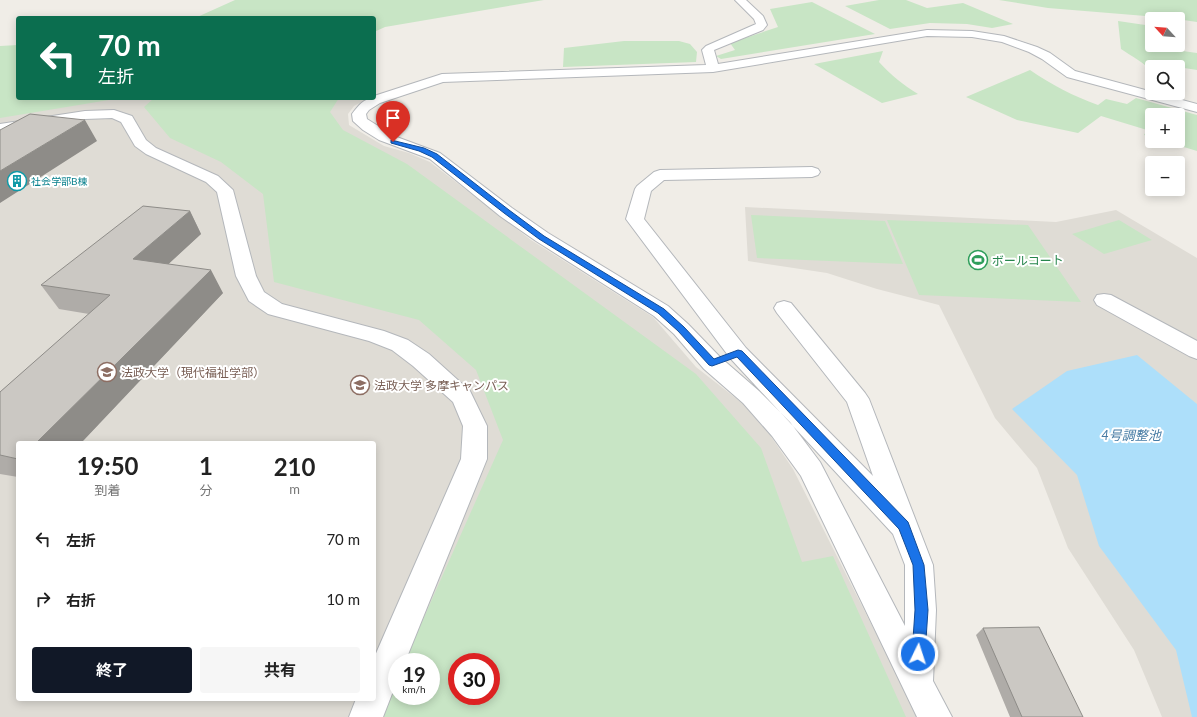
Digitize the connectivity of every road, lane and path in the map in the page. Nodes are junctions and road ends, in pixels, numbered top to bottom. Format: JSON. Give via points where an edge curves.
{"nodes":[{"id":1,"x":740,"y":0,"type":"edge"},
{"id":2,"x":713,"y":68,"type":"junction"},
{"id":3,"x":375,"y":100,"type":"edge"},
{"id":4,"x":376,"y":100,"type":"edge"},
{"id":5,"x":1197,"y":108,"type":"edge"},
{"id":6,"x":0,"y":128,"type":"edge"},
{"id":7,"x":812,"y":172,"type":"dead end"},
{"id":8,"x":1104,"y":300,"type":"dead end"},
{"id":9,"x":784,"y":308,"type":"dead end"},
{"id":10,"x":1197,"y":351,"type":"edge"},
{"id":11,"x":738,"y":354,"type":"junction"},
{"id":12,"x":712,"y":363,"type":"junction"},
{"id":13,"x":904,"y":526,"type":"junction"},
{"id":14,"x":917,"y":684,"type":"junction"},
{"id":15,"x":376,"y":693,"type":"edge"},
{"id":16,"x":373,"y":701,"type":"edge"},
{"id":17,"x":366,"y":717,"type":"edge"},
{"id":18,"x":935,"y":717,"type":"edge"}],
"edges":[{"from":1,"to":2,"type":"street","via":[[759,18],[762,25],[710,48],[708,50]]},
{"from":2,"to":4,"type":"street","via":[[442,78]]},
{"from":2,"to":5,"type":"street","via":[[927,33],[965,34],[1025,46],[1046,56],[1071,74]]},
{"from":3,"to":12,"type":"street","via":[[361,110],[360,121],[393,142],[421,149],[435,156],[542,237],[661,311]]},
{"from":6,"to":15,"type":"street","via":[[99,114],[114,114],[126,119],[140,143],[150,151],[212,179],[225,190],[246,276],[256,296],[275,309],[376,336],[400,345],[422,360],[462,398],[475,426],[474,459]]},
{"from":7,"to":11,"type":"street","via":[[660,175],[643,189],[635,219]]},
{"from":8,"to":10,"type":"street"},
{"from":9,"to":13,"type":"street","via":[[857,399]]},
{"from":11,"to":12,"type":"street"},
{"from":11,"to":13,"type":"street"},
{"from":12,"to":14,"type":"street","via":[[751,396],[781,429],[811,469]]},
{"from":13,"to":14,"type":"street","via":[[918,565],[921,610]]},
{"from":14,"to":18,"type":"street"},
{"from":16,"to":17,"type":"street"}]}
